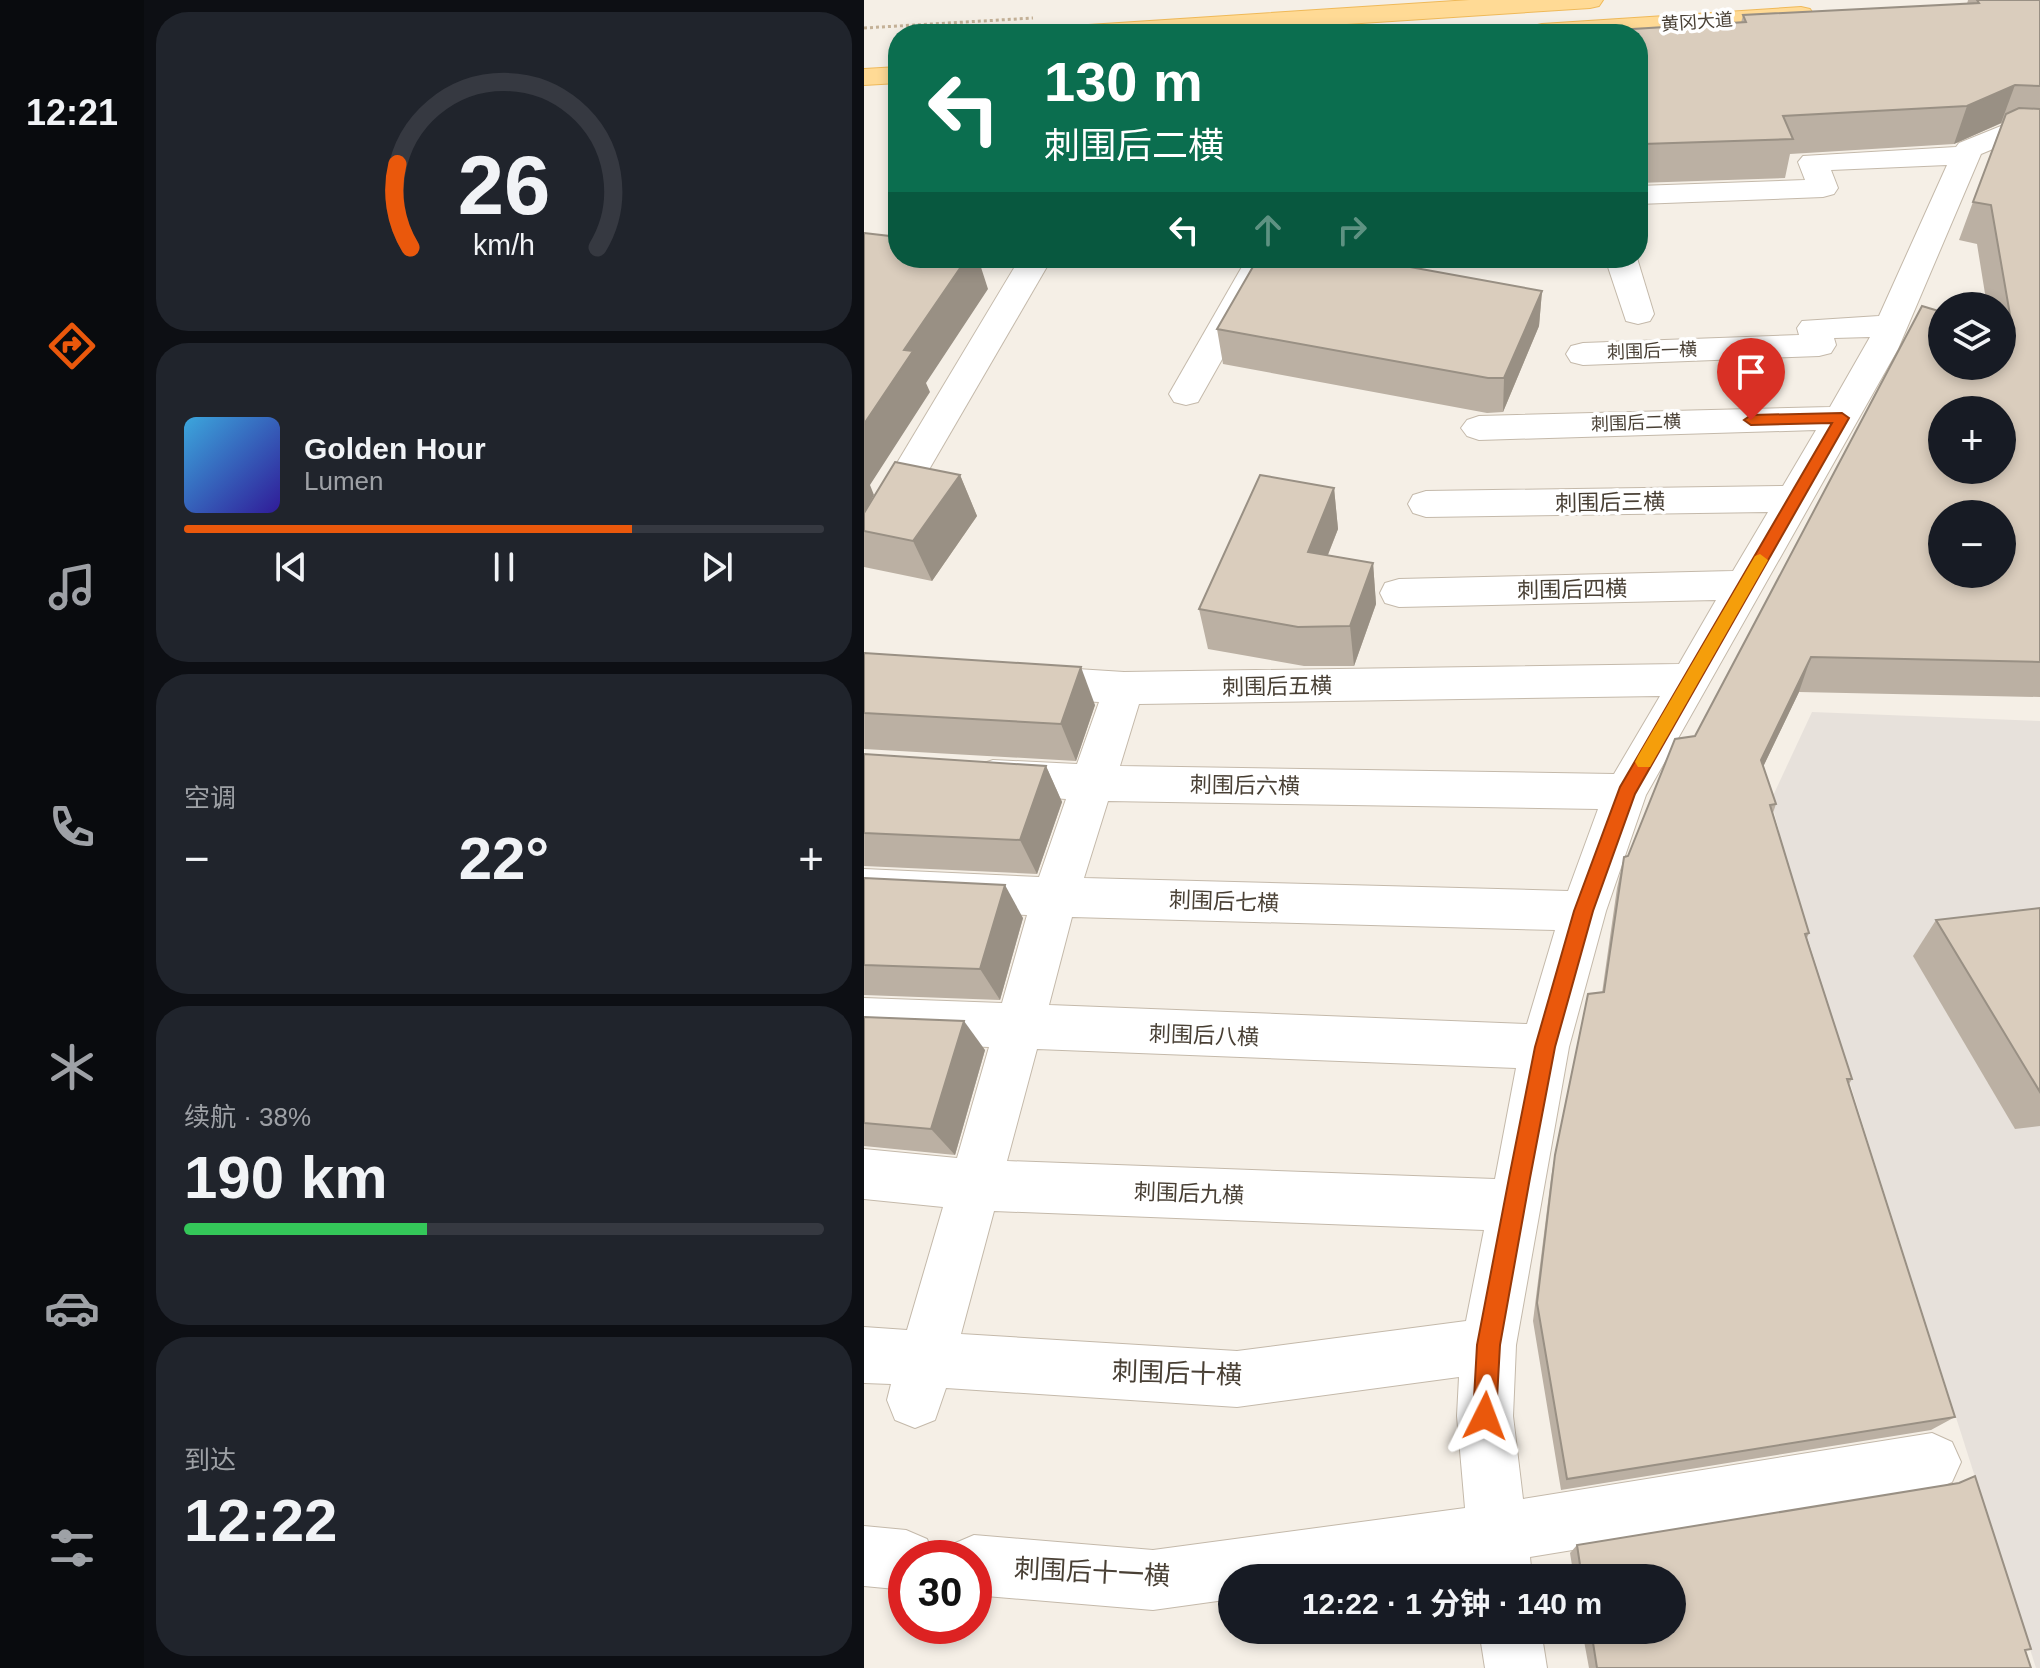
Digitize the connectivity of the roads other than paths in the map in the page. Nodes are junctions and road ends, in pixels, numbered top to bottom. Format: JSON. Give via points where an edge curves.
{"nodes":[{"id":1,"x":1590,"y":0,"type":"edge"},
{"id":2,"x":1832,"y":13,"type":"edge"},
{"id":3,"x":1225,"y":24,"type":"edge"},
{"id":4,"x":1648,"y":25,"type":"edge"},
{"id":5,"x":888,"y":76,"type":"edge"},
{"id":6,"x":864,"y":77,"type":"edge"},
{"id":7,"x":2040,"y":137,"type":"edge"},
{"id":8,"x":1966,"y":155,"type":"junction"},
{"id":9,"x":1648,"y":195,"type":"edge"},
{"id":10,"x":1030,"y":268,"type":"edge"},
{"id":11,"x":1257,"y":268,"type":"edge"},
{"id":12,"x":1624,"y":268,"type":"edge"},
{"id":13,"x":1638,"y":314,"type":"dead end"},
{"id":14,"x":1891,"y":326,"type":"junction"},
{"id":15,"x":1583,"y":354,"type":"dead end"},
{"id":16,"x":1186,"y":394,"type":"dead end"},
{"id":17,"x":1842,"y":418,"type":"junction"},
{"id":18,"x":1479,"y":428,"type":"dead end"},
{"id":19,"x":1795,"y":499,"type":"junction"},
{"id":20,"x":1426,"y":504,"type":"dead end"},
{"id":21,"x":864,"y":549,"type":"edge"},
{"id":22,"x":1746,"y":585,"type":"junction"},
{"id":23,"x":1399,"y":593,"type":"dead end"},
{"id":24,"x":986,"y":679,"type":"edge"},
{"id":25,"x":1691,"y":680,"type":"junction"},
{"id":26,"x":1124,"y":688,"type":"junction"},
{"id":27,"x":956,"y":775,"type":"edge"},
{"id":28,"x":1094,"y":783,"type":"junction"},
{"id":29,"x":1626,"y":792,"type":"junction"},
{"id":30,"x":864,"y":888,"type":"edge"},
{"id":31,"x":1055,"y":897,"type":"junction"},
{"id":32,"x":1583,"y":911,"type":"junction"},
{"id":33,"x":864,"y":1020,"type":"edge"},
{"id":34,"x":1018,"y":1029,"type":"junction"},
{"id":35,"x":1545,"y":1047,"type":"junction"},
{"id":36,"x":864,"y":1174,"type":"edge"},
{"id":37,"x":976,"y":1185,"type":"junction"},
{"id":38,"x":1514,"y":1205,"type":"junction"},
{"id":39,"x":1489,"y":1345,"type":"junction"},
{"id":40,"x":864,"y":1355,"type":"edge"},
{"id":41,"x":921,"y":1379,"type":"junction"},
{"id":42,"x":1932,"y":1462,"type":"dead end"},
{"id":43,"x":1499,"y":1555,"type":"edge"},
{"id":44,"x":864,"y":1556,"type":"edge"},
{"id":45,"x":888,"y":1558,"type":"edge"},
{"id":46,"x":992,"y":1567,"type":"edge"},
{"id":47,"x":1512,"y":1644,"type":"edge"},
{"id":48,"x":1516,"y":1668,"type":"edge"}],
"edges":[{"from":1,"to":3,"type":"main road"},
{"from":2,"to":4,"type":"main road","name":"黄冈大道"},
{"from":5,"to":6,"type":"main road"},
{"from":7,"to":8,"type":"street","via":[[2001,135]]},
{"from":8,"to":9,"type":"street","via":[[1813,162],[1823,188]]},
{"from":8,"to":14,"type":"street"},
{"from":10,"to":21,"type":"street"},
{"from":11,"to":16,"type":"street"},
{"from":12,"to":13,"type":"street"},
{"from":14,"to":15,"type":"street","name":"刺围后一横","via":[[1814,328],[1819,345]]},
{"from":14,"to":17,"type":"street"},
{"from":17,"to":18,"type":"street","name":"刺围后二横"},
{"from":17,"to":19,"type":"street"},
{"from":19,"to":20,"type":"street","name":"刺围后三横"},
{"from":19,"to":22,"type":"street"},
{"from":22,"to":23,"type":"street","name":"刺围后四横"},
{"from":22,"to":25,"type":"street"},
{"from":24,"to":26,"type":"street","name":"刺围后五横"},
{"from":25,"to":26,"type":"street","name":"刺围后五横"},
{"from":25,"to":29,"type":"street"},
{"from":26,"to":28,"type":"street"},
{"from":27,"to":28,"type":"street","name":"刺围后六横"},
{"from":28,"to":29,"type":"street","name":"刺围后六横"},
{"from":28,"to":31,"type":"street"},
{"from":29,"to":32,"type":"street"},
{"from":30,"to":31,"type":"street","name":"刺围后七横"},
{"from":31,"to":32,"type":"street","name":"刺围后七横"},
{"from":31,"to":34,"type":"street"},
{"from":32,"to":35,"type":"street"},
{"from":33,"to":34,"type":"street","name":"刺围后八横"},
{"from":34,"to":35,"type":"street","name":"刺围后八横"},
{"from":34,"to":37,"type":"street"},
{"from":35,"to":38,"type":"street"},
{"from":36,"to":37,"type":"street","name":"刺围后九横"},
{"from":37,"to":38,"type":"street","name":"刺围后九横"},
{"from":37,"to":41,"type":"street"},
{"from":38,"to":39,"type":"street"},
{"from":39,"to":41,"type":"street","name":"刺围后十横","via":[[1237,1379]]},
{"from":39,"to":43,"type":"street","via":[[1485,1416]]},
{"from":40,"to":41,"type":"street","name":"刺围后十横"},
{"from":42,"to":43,"type":"street","name":"刺围后十一横"},
{"from":43,"to":46,"type":"street","name":"刺围后十一横","via":[[1153,1580]]},
{"from":44,"to":45,"type":"street"},
{"from":47,"to":48,"type":"street"}]}
